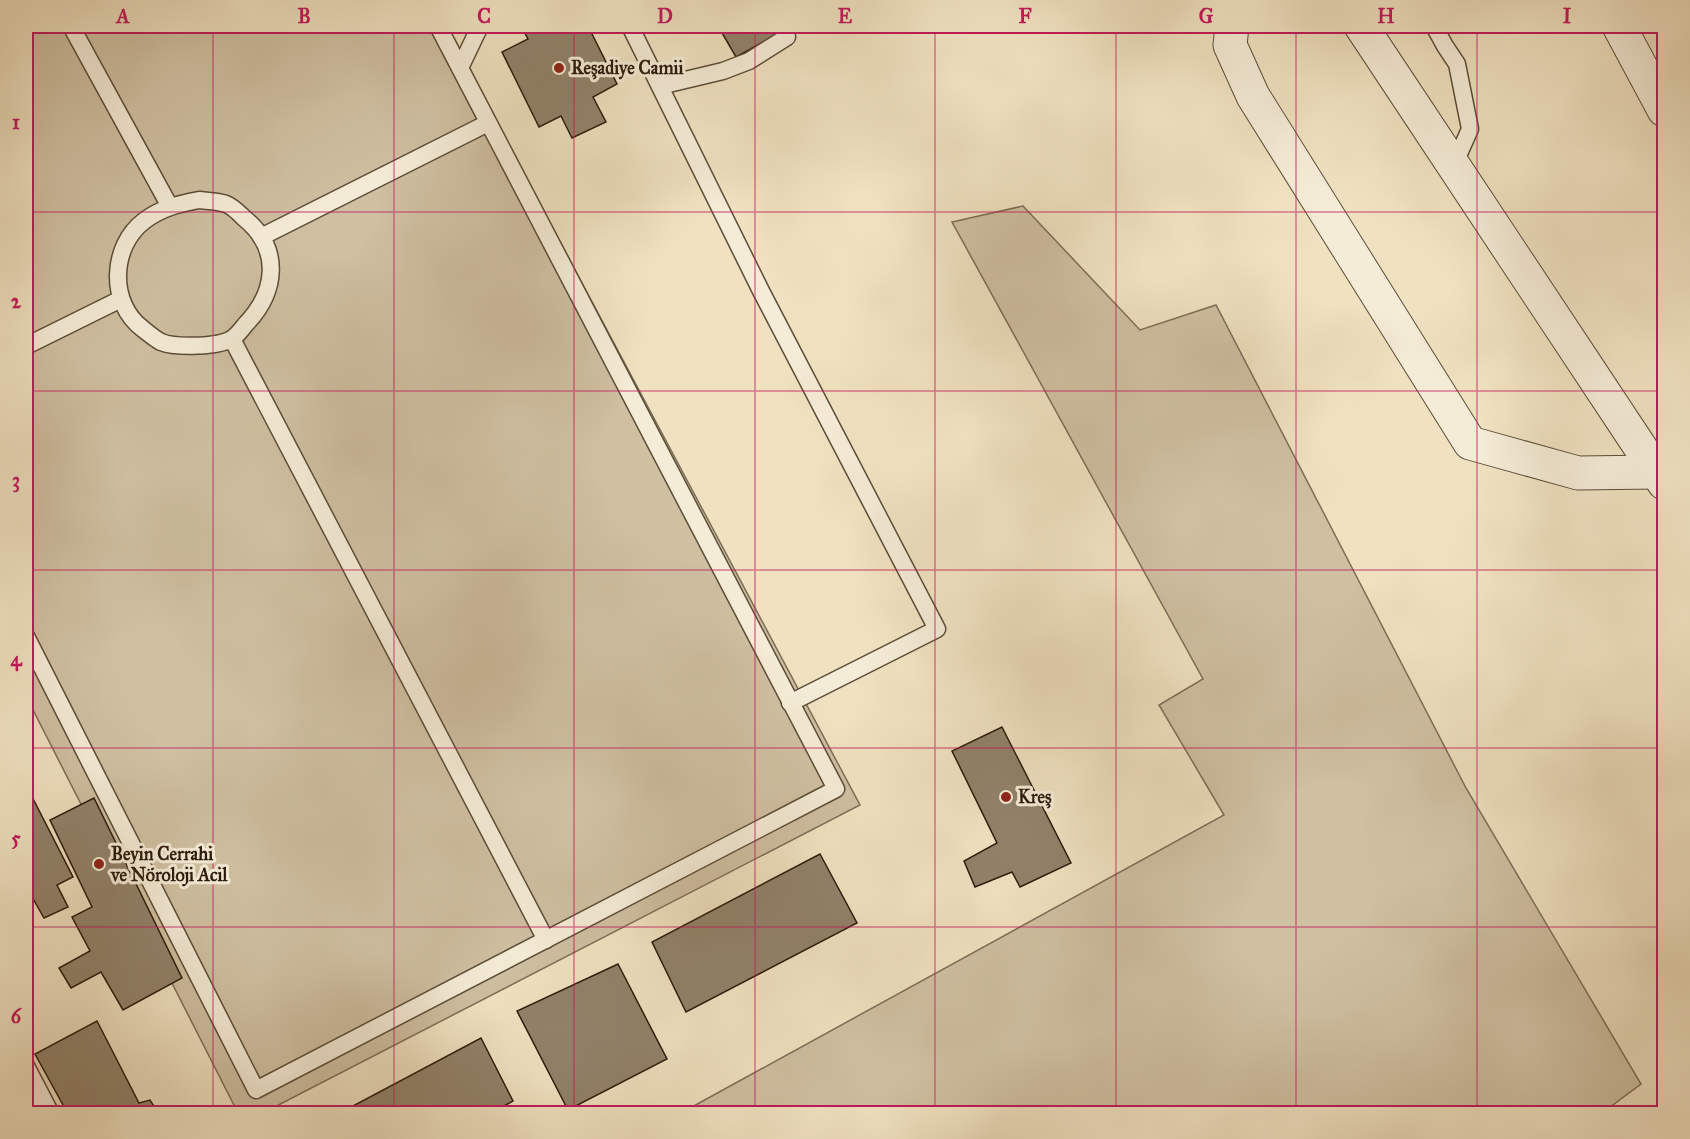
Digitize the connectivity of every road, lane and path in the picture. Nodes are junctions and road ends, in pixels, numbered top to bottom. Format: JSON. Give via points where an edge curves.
{"nodes":[{"id":1,"x":71,"y":26,"type":"edge"},
{"id":2,"x":438,"y":26,"type":"edge"},
{"id":3,"x":480,"y":26,"type":"edge"},
{"id":4,"x":630,"y":26,"type":"edge"},
{"id":5,"x":1232,"y":26,"type":"edge"},
{"id":6,"x":1361,"y":26,"type":"edge"},
{"id":7,"x":1434,"y":26,"type":"edge"},
{"id":8,"x":1619,"y":26,"type":"edge"},
{"id":9,"x":787,"y":37,"type":"dead end"},
{"id":10,"x":460,"y":68,"type":"junction"},
{"id":11,"x":660,"y":86,"type":"junction"},
{"id":12,"x":1665,"y":110,"type":"edge"},
{"id":13,"x":488,"y":123,"type":"junction"},
{"id":14,"x":1454,"y":165,"type":"junction"},
{"id":15,"x":169,"y":205,"type":"junction"},
{"id":16,"x":261,"y":237,"type":"junction"},
{"id":17,"x":121,"y":299,"type":"junction"},
{"id":18,"x":232,"y":339,"type":"junction"},
{"id":19,"x":26,"y":346,"type":"edge"},
{"id":20,"x":1662,"y":474,"type":"edge"},
{"id":21,"x":26,"y":636,"type":"edge"},
{"id":22,"x":790,"y":702,"type":"junction"},
{"id":23,"x":546,"y":940,"type":"junction"},
{"id":24,"x":26,"y":1066,"type":"edge"},
{"id":25,"x":26,"y":1095,"type":"edge"},
{"id":26,"x":36,"y":1113,"type":"edge"},
{"id":27,"x":51,"y":1113,"type":"edge"}],
"edges":[{"from":1,"to":15,"type":"lane"},
{"from":2,"to":10,"type":"lane"},
{"from":3,"to":10,"type":"lane"},
{"from":4,"to":11,"type":"lane"},
{"from":5,"to":20,"type":"street","via":[[1230,45],[1253,96],[1470,443],[1578,473]]},
{"from":6,"to":14,"type":"street"},
{"from":7,"to":14,"type":"lane","via":[[1457,64],[1470,129]]},
{"from":8,"to":12,"type":"street"},
{"from":9,"to":11,"type":"lane","via":[[749,62]]},
{"from":10,"to":13,"type":"lane"},
{"from":11,"to":22,"type":"lane","via":[[761,291],[938,629]]},
{"from":13,"to":16,"type":"lane"},
{"from":13,"to":22,"type":"lane"},
{"from":14,"to":20,"type":"street"},
{"from":15,"to":16,"type":"lane","via":[[199,200],[226,204]]},
{"from":15,"to":17,"type":"lane","via":[[142,222],[124,247],[117,273]]},
{"from":16,"to":18,"type":"lane","via":[[271,262],[271,284],[259,311]]},
{"from":17,"to":18,"type":"lane","via":[[138,325],[161,342],[191,347]]},
{"from":17,"to":19,"type":"lane"},
{"from":18,"to":23,"type":"lane"},
{"from":21,"to":23,"type":"lane","via":[[256,1090]]},
{"from":22,"to":23,"type":"lane","via":[[836,789]]},
{"from":24,"to":27,"type":"lane"},
{"from":25,"to":26,"type":"lane"}]}
